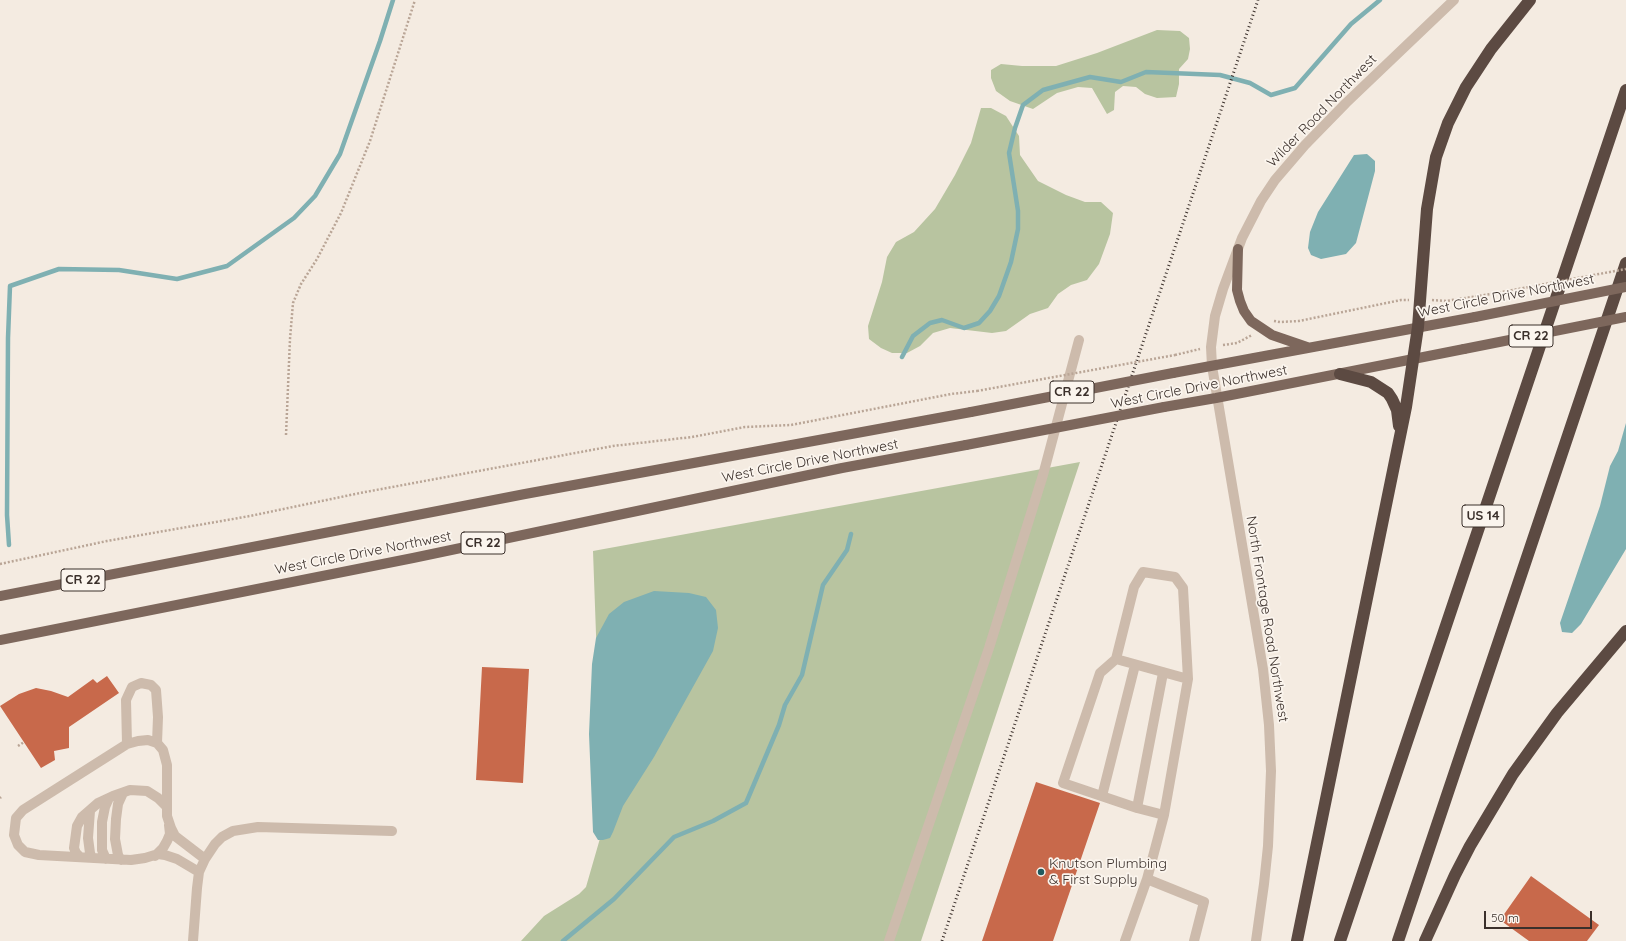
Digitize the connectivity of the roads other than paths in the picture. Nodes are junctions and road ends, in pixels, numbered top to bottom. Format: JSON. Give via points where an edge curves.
{"nodes":[{"id":1,"x":1454,"y":0,"type":"edge"},
{"id":2,"x":1530,"y":0,"type":"edge"},
{"id":3,"x":1626,"y":90,"type":"edge"},
{"id":4,"x":1238,"y":249,"type":"junction"},
{"id":5,"x":1626,"y":263,"type":"edge"},
{"id":6,"x":1626,"y":287,"type":"edge"},
{"id":7,"x":1626,"y":317,"type":"edge"},
{"id":8,"x":1418,"y":327,"type":"junction"},
{"id":9,"x":1079,"y":340,"type":"dead end"},
{"id":10,"x":1309,"y":348,"type":"junction"},
{"id":11,"x":1413,"y":359,"type":"junction"},
{"id":12,"x":1212,"y":366,"type":"junction"},
{"id":13,"x":1340,"y":374,"type":"junction"},
{"id":14,"x":1216,"y":398,"type":"junction"},
{"id":15,"x":1400,"y":439,"type":"junction"},
{"id":16,"x":0,"y":596,"type":"edge"},
{"id":17,"x":1626,"y":631,"type":"edge"},
{"id":18,"x":0,"y":640,"type":"edge"},
{"id":19,"x":1116,"y":659,"type":"junction"},
{"id":20,"x":1135,"y":665,"type":"junction"},
{"id":21,"x":1163,"y":673,"type":"junction"},
{"id":22,"x":1188,"y":679,"type":"junction"},
{"id":23,"x":157,"y":743,"type":"junction"},
{"id":24,"x":127,"y":744,"type":"junction"},
{"id":25,"x":123,"y":793,"type":"junction"},
{"id":26,"x":1102,"y":796,"type":"junction"},
{"id":27,"x":109,"y":798,"type":"junction"},
{"id":28,"x":167,"y":807,"type":"junction"},
{"id":29,"x":1137,"y":808,"type":"junction"},
{"id":30,"x":90,"y":811,"type":"junction"},
{"id":31,"x":1164,"y":815,"type":"junction"},
{"id":32,"x":169,"y":821,"type":"junction"},
{"id":33,"x":392,"y":831,"type":"dead end"},
{"id":34,"x":155,"y":856,"type":"junction"},
{"id":35,"x":80,"y":857,"type":"junction"},
{"id":36,"x":92,"y":858,"type":"junction"},
{"id":37,"x":106,"y":859,"type":"junction"},
{"id":38,"x":205,"y":859,"type":"junction"},
{"id":39,"x":121,"y":860,"type":"junction"},
{"id":40,"x":199,"y":872,"type":"junction"},
{"id":41,"x":1147,"y":879,"type":"junction"},
{"id":42,"x":193,"y":941,"type":"edge"},
{"id":43,"x":889,"y":941,"type":"edge"},
{"id":44,"x":1125,"y":941,"type":"edge"},
{"id":45,"x":1194,"y":941,"type":"edge"},
{"id":46,"x":1256,"y":941,"type":"edge"},
{"id":47,"x":1297,"y":941,"type":"edge"},
{"id":48,"x":1340,"y":941,"type":"edge"},
{"id":49,"x":1398,"y":941,"type":"edge"},
{"id":50,"x":1425,"y":941,"type":"edge"}],
"edges":[{"from":1,"to":4,"type":"street","name":"Wilder Road Northwest","via":[[1346,103],[1284,168],[1258,208]]},
{"from":2,"to":8,"type":"highway","via":[[1480,64],[1456,104],[1436,157],[1430,190]]},
{"from":3,"to":48,"type":"highway","number":"US 14"},
{"from":4,"to":10,"type":"main road","via":[[1237,278],[1240,301],[1251,321],[1282,340]]},
{"from":4,"to":12,"type":"street","name":"Wilder Road Northwest","via":[[1218,304],[1210,347]]},
{"from":5,"to":49,"type":"highway"},
{"from":6,"to":8,"type":"main road","name":"West Circle Drive Northwest","number":"CR 22","bridge":true},
{"from":7,"to":11,"type":"main road","name":"West Circle Drive Northwest","number":"CR 22","bridge":true},
{"from":8,"to":10,"type":"main road","name":"West Circle Drive Northwest","number":"CR 22"},
{"from":8,"to":11,"type":"highway"},
{"from":9,"to":43,"type":"street","via":[[1043,475],[989,648]]},
{"from":10,"to":12,"type":"main road","name":"West Circle Drive Northwest","number":"CR 22"},
{"from":11,"to":13,"type":"main road","name":"West Circle Drive Northwest","number":"CR 22"},
{"from":11,"to":15,"type":"highway"},
{"from":12,"to":14,"type":"street","name":"Wilder Road Northwest"},
{"from":12,"to":16,"type":"main road","name":"West Circle Drive Northwest","number":"CR 22","bridge":true,"via":[[525,494]]},
{"from":13,"to":14,"type":"main road","name":"West Circle Drive Northwest","number":"CR 22"},
{"from":13,"to":15,"type":"highway","via":[[1371,382],[1388,393],[1397,410]]},
{"from":14,"to":18,"type":"main road","name":"West Circle Drive Northwest","number":"CR 22","bridge":true,"via":[[842,468],[413,558]]},
{"from":14,"to":46,"type":"street","name":"North Frontage Road Northwest","via":[[1263,669],[1269,725],[1271,785],[1268,846]]},
{"from":15,"to":47,"type":"highway"},
{"from":17,"to":50,"type":"highway","via":[[1557,713],[1513,774],[1458,869]]},
{"from":19,"to":20,"type":"street"},
{"from":19,"to":22,"type":"street","via":[[1134,587],[1143,572],[1175,577],[1183,588]]},
{"from":19,"to":26,"type":"street","via":[[1100,673],[1063,783]]},
{"from":20,"to":21,"type":"street"},
{"from":20,"to":26,"type":"street"},
{"from":21,"to":22,"type":"street"},
{"from":21,"to":29,"type":"street"},
{"from":22,"to":31,"type":"street"},
{"from":23,"to":24,"type":"street","via":[[138,740]]},
{"from":23,"to":24,"type":"street","via":[[156,690],[151,685],[142,683],[132,687],[126,700]]},
{"from":23,"to":28,"type":"street","via":[[163,750],[167,765]]},
{"from":24,"to":35,"type":"street","via":[[23,810],[16,818],[14,835],[18,845],[25,852]]},
{"from":25,"to":27,"type":"street"},
{"from":25,"to":28,"type":"street","via":[[130,790],[147,791]]},
{"from":25,"to":39,"type":"street","via":[[118,804],[115,839],[116,850]]},
{"from":26,"to":29,"type":"street"},
{"from":27,"to":30,"type":"street","via":[[98,803]]},
{"from":27,"to":37,"type":"street","via":[[102,822],[102,850]]},
{"from":28,"to":32,"type":"street"},
{"from":29,"to":31,"type":"street"},
{"from":30,"to":35,"type":"street","via":[[82,817],[74,839],[74,848]]},
{"from":30,"to":36,"type":"street","via":[[88,838]]},
{"from":31,"to":41,"type":"street"},
{"from":32,"to":34,"type":"street","via":[[170,834],[163,848]]},
{"from":32,"to":38,"type":"street","via":[[176,836]]},
{"from":33,"to":38,"type":"street","via":[[244,829],[222,837],[214,844]]},
{"from":34,"to":39,"type":"street"},
{"from":34,"to":40,"type":"street","via":[[165,855],[177,859]]},
{"from":35,"to":36,"type":"street"},
{"from":36,"to":37,"type":"street"},
{"from":37,"to":39,"type":"street"},
{"from":38,"to":40,"type":"street"},
{"from":40,"to":42,"type":"street"},
{"from":41,"to":44,"type":"street"},
{"from":41,"to":45,"type":"street","via":[[1204,902]]}]}
